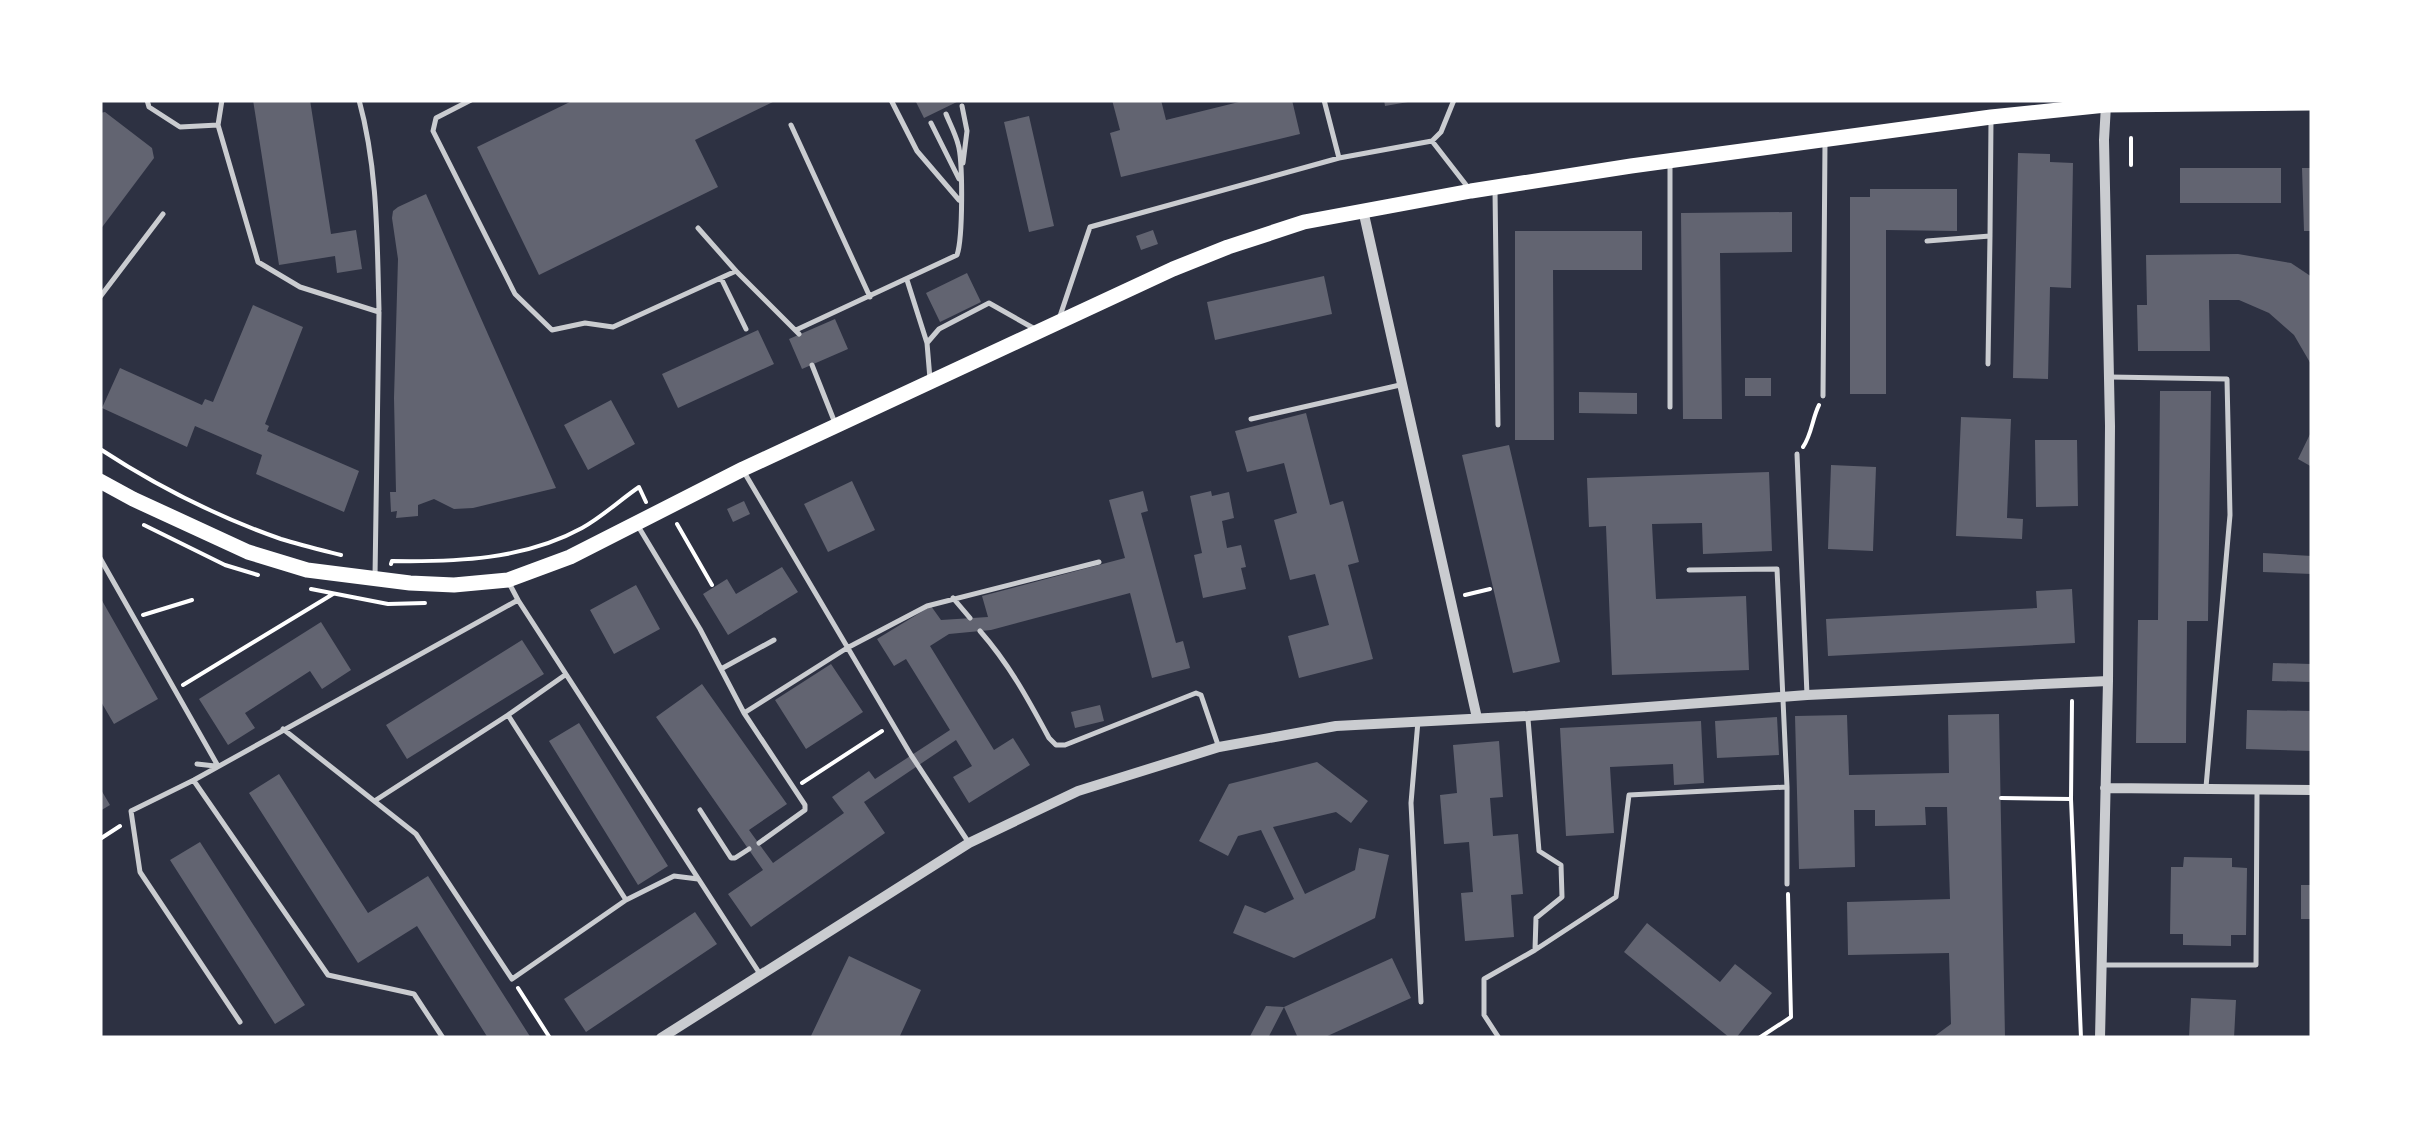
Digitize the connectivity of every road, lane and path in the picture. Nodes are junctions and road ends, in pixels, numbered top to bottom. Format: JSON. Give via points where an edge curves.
{"nodes":[{"id":1,"x":147,"y":100,"type":"edge"},
{"id":2,"x":222,"y":100,"type":"edge"},
{"id":3,"x":360,"y":100,"type":"edge"},
{"id":4,"x":471,"y":100,"type":"edge"},
{"id":5,"x":891,"y":100,"type":"edge"},
{"id":6,"x":1324,"y":100,"type":"edge"},
{"id":7,"x":1454,"y":100,"type":"edge"},
{"id":8,"x":2107,"y":102,"type":"edge"},
{"id":9,"x":2312,"y":103,"type":"edge"},
{"id":10,"x":962,"y":106,"type":"dead end"},
{"id":11,"x":946,"y":114,"type":"dead end"},
{"id":12,"x":1991,"y":117,"type":"junction"},
{"id":13,"x":932,"y":123,"type":"dead end"},
{"id":14,"x":791,"y":124,"type":"dead end"},
{"id":15,"x":218,"y":126,"type":"junction"},
{"id":16,"x":2132,"y":138,"type":"dead end"},
{"id":17,"x":1432,"y":140,"type":"junction"},
{"id":18,"x":1825,"y":140,"type":"junction"},
{"id":19,"x":1339,"y":158,"type":"junction"},
{"id":20,"x":1670,"y":160,"type":"junction"},
{"id":21,"x":2131,"y":165,"type":"dead end"},
{"id":22,"x":960,"y":181,"type":"junction"},
{"id":23,"x":1496,"y":186,"type":"junction"},
{"id":24,"x":1471,"y":190,"type":"junction"},
{"id":25,"x":961,"y":202,"type":"junction"},
{"id":26,"x":1363,"y":210,"type":"junction"},
{"id":27,"x":163,"y":214,"type":"dead end"},
{"id":28,"x":698,"y":228,"type":"dead end"},
{"id":29,"x":1990,"y":236,"type":"junction"},
{"id":30,"x":1927,"y":241,"type":"dead end"},
{"id":31,"x":736,"y":271,"type":"junction"},
{"id":32,"x":720,"y":277,"type":"junction"},
{"id":33,"x":907,"y":280,"type":"junction"},
{"id":34,"x":100,"y":296,"type":"edge"},
{"id":35,"x":870,"y":297,"type":"junction"},
{"id":36,"x":379,"y":312,"type":"junction"},
{"id":37,"x":1058,"y":323,"type":"junction"},
{"id":38,"x":746,"y":329,"type":"dead end"},
{"id":39,"x":1039,"y":331,"type":"junction"},
{"id":40,"x":927,"y":343,"type":"junction"},
{"id":41,"x":1988,"y":364,"type":"dead end"},
{"id":42,"x":812,"y":365,"type":"dead end"},
{"id":43,"x":2110,"y":377,"type":"junction"},
{"id":44,"x":930,"y":382,"type":"junction"},
{"id":45,"x":1403,"y":385,"type":"junction"},
{"id":46,"x":1823,"y":396,"type":"joint"},
{"id":47,"x":1670,"y":407,"type":"dead end"},
{"id":48,"x":1251,"y":419,"type":"dead end"},
{"id":49,"x":1498,"y":425,"type":"dead end"},
{"id":50,"x":836,"y":426,"type":"junction"},
{"id":51,"x":100,"y":448,"type":"edge"},
{"id":52,"x":1797,"y":454,"type":"joint"},
{"id":53,"x":743,"y":469,"type":"junction"},
{"id":54,"x":102,"y":484,"type":"edge"},
{"id":55,"x":639,"y":486,"type":"dead end"},
{"id":56,"x":636,"y":522,"type":"junction"},
{"id":57,"x":677,"y":524,"type":"dead end"},
{"id":58,"x":344,"y":556,"type":"dead end"},
{"id":59,"x":100,"y":558,"type":"edge"},
{"id":60,"x":1099,"y":562,"type":"dead end"},
{"id":61,"x":1689,"y":570,"type":"dead end"},
{"id":62,"x":508,"y":580,"type":"junction"},
{"id":63,"x":382,"y":581,"type":"junction"},
{"id":64,"x":712,"y":586,"type":"dead end"},
{"id":65,"x":1490,"y":589,"type":"dead end"},
{"id":66,"x":333,"y":594,"type":"dead end"},
{"id":67,"x":953,"y":598,"type":"junction"},
{"id":68,"x":1450,"y":599,"type":"junction"},
{"id":69,"x":192,"y":600,"type":"dead end"},
{"id":70,"x":518,"y":600,"type":"junction"},
{"id":71,"x":388,"y":604,"type":"dead end"},
{"id":72,"x":134,"y":618,"type":"junction"},
{"id":73,"x":970,"y":618,"type":"dead end"},
{"id":74,"x":980,"y":631,"type":"dead end"},
{"id":75,"x":774,"y":640,"type":"dead end"},
{"id":76,"x":847,"y":648,"type":"junction"},
{"id":77,"x":721,"y":669,"type":"junction"},
{"id":78,"x":565,"y":675,"type":"junction"},
{"id":79,"x":2108,"y":681,"type":"junction"},
{"id":80,"x":175,"y":689,"type":"junction"},
{"id":81,"x":1807,"y":695,"type":"junction"},
{"id":82,"x":1785,"y":696,"type":"junction"},
{"id":83,"x":2072,"y":701,"type":"dead end"},
{"id":84,"x":744,"y":713,"type":"junction"},
{"id":85,"x":508,"y":715,"type":"junction"},
{"id":86,"x":1528,"y":716,"type":"junction"},
{"id":87,"x":1477,"y":718,"type":"junction"},
{"id":88,"x":1418,"y":721,"type":"junction"},
{"id":89,"x":894,"y":723,"type":"junction"},
{"id":90,"x":283,"y":729,"type":"junction"},
{"id":91,"x":1219,"y":747,"type":"junction"},
{"id":92,"x":197,"y":764,"type":"dead end"},
{"id":93,"x":218,"y":766,"type":"junction"},
{"id":94,"x":194,"y":780,"type":"junction"},
{"id":95,"x":1788,"y":787,"type":"junction"},
{"id":96,"x":2206,"y":787,"type":"junction"},
{"id":97,"x":2105,"y":788,"type":"junction"},
{"id":98,"x":794,"y":789,"type":"junction"},
{"id":99,"x":2256,"y":789,"type":"junction"},
{"id":100,"x":2312,"y":790,"type":"edge"},
{"id":101,"x":2001,"y":798,"type":"dead end"},
{"id":102,"x":2071,"y":798,"type":"junction"},
{"id":103,"x":375,"y":801,"type":"junction"},
{"id":104,"x":700,"y":810,"type":"dead end"},
{"id":105,"x":116,"y":829,"type":"dead end"},
{"id":106,"x":100,"y":839,"type":"edge"},
{"id":107,"x":758,"y":843,"type":"dead end"},
{"id":108,"x":969,"y":843,"type":"junction"},
{"id":109,"x":748,"y":849,"type":"dead end"},
{"id":110,"x":698,"y":879,"type":"junction"},
{"id":111,"x":1787,"y":884,"type":"joint"},
{"id":112,"x":626,"y":900,"type":"junction"},
{"id":113,"x":1535,"y":950,"type":"junction"},
{"id":114,"x":2102,"y":964,"type":"junction"},
{"id":115,"x":760,"y":974,"type":"junction"},
{"id":116,"x":512,"y":980,"type":"junction"},
{"id":117,"x":1421,"y":1002,"type":"dead end"},
{"id":118,"x":240,"y":1022,"type":"dead end"},
{"id":119,"x":443,"y":1038,"type":"edge"},
{"id":120,"x":550,"y":1038,"type":"edge"},
{"id":121,"x":661,"y":1038,"type":"edge"},
{"id":122,"x":1499,"y":1038,"type":"edge"},
{"id":123,"x":1760,"y":1038,"type":"edge"},
{"id":124,"x":2081,"y":1038,"type":"edge"},
{"id":125,"x":2100,"y":1038,"type":"edge"}],
"edges":[{"from":1,"to":15,"type":"lane","via":[[180,127]]},
{"from":2,"to":15,"type":"lane"},
{"from":3,"to":36,"type":"lane","via":[[376,212]]},
{"from":4,"to":32,"type":"lane","via":[[436,118],[433,131],[515,294],[552,330],[586,323],[614,327]]},
{"from":5,"to":25,"type":"lane","via":[[917,150]]},
{"from":6,"to":19,"type":"lane"},
{"from":7,"to":17,"type":"lane"},
{"from":8,"to":9,"type":"main road"},
{"from":8,"to":12,"type":"main road"},
{"from":8,"to":43,"type":"street"},
{"from":10,"to":22,"type":"lane","via":[[968,131]]},
{"from":11,"to":22,"type":"lane","via":[[960,147]]},
{"from":12,"to":18,"type":"main road"},
{"from":12,"to":29,"type":"lane"},
{"from":13,"to":22,"type":"lane"},
{"from":14,"to":35,"type":"lane"},
{"from":15,"to":36,"type":"lane","via":[[258,262],[300,287]]},
{"from":16,"to":21,"type":"path"},
{"from":17,"to":19,"type":"lane"},
{"from":17,"to":24,"type":"lane"},
{"from":18,"to":20,"type":"main road"},
{"from":18,"to":46,"type":"lane"},
{"from":19,"to":37,"type":"lane","via":[[1090,227]]},
{"from":20,"to":23,"type":"main road"},
{"from":20,"to":47,"type":"lane"},
{"from":22,"to":25,"type":"lane"},
{"from":23,"to":24,"type":"main road"},
{"from":23,"to":49,"type":"lane"},
{"from":24,"to":26,"type":"main road"},
{"from":25,"to":33,"type":"lane","via":[[957,256]]},
{"from":26,"to":37,"type":"main road","via":[[1228,247]]},
{"from":26,"to":45,"type":"street"},
{"from":27,"to":34,"type":"lane"},
{"from":28,"to":31,"type":"lane"},
{"from":29,"to":30,"type":"lane"},
{"from":29,"to":41,"type":"lane"},
{"from":31,"to":32,"type":"lane"},
{"from":31,"to":35,"type":"lane","via":[[797,332]]},
{"from":32,"to":38,"type":"lane"},
{"from":33,"to":35,"type":"lane"},
{"from":33,"to":40,"type":"lane"},
{"from":36,"to":63,"type":"lane"},
{"from":37,"to":39,"type":"main road"},
{"from":39,"to":40,"type":"lane","via":[[989,303],[939,329]]},
{"from":39,"to":44,"type":"main road"},
{"from":40,"to":44,"type":"lane"},
{"from":42,"to":50,"type":"lane"},
{"from":43,"to":79,"type":"street"},
{"from":43,"to":96,"type":"lane","via":[[2227,379],[2230,515]]},
{"from":44,"to":50,"type":"main road"},
{"from":45,"to":48,"type":"lane"},
{"from":45,"to":68,"type":"street"},
{"from":46,"to":52,"type":"path"},
{"from":50,"to":53,"type":"main road"},
{"from":51,"to":58,"type":"path","via":[[205,507]]},
{"from":52,"to":81,"type":"lane"},
{"from":53,"to":56,"type":"main road"},
{"from":53,"to":76,"type":"lane"},
{"from":54,"to":63,"type":"main road","via":[[248,552],[307,570]]},
{"from":55,"to":63,"type":"path","via":[[582,528],[542,544],[470,560],[392,561]]},
{"from":56,"to":62,"type":"main road"},
{"from":56,"to":77,"type":"lane"},
{"from":57,"to":64,"type":"path"},
{"from":59,"to":72,"type":"lane"},
{"from":60,"to":67,"type":"lane"},
{"from":61,"to":82,"type":"lane","via":[[1777,569]]},
{"from":62,"to":63,"type":"main road"},
{"from":62,"to":70,"type":"lane"},
{"from":63,"to":71,"type":"path"},
{"from":65,"to":68,"type":"path"},
{"from":66,"to":80,"type":"path"},
{"from":67,"to":73,"type":"lane"},
{"from":67,"to":76,"type":"lane"},
{"from":68,"to":87,"type":"street"},
{"from":69,"to":72,"type":"path"},
{"from":70,"to":78,"type":"lane"},
{"from":70,"to":90,"type":"lane"},
{"from":72,"to":80,"type":"lane"},
{"from":74,"to":91,"type":"lane","via":[[1056,745],[1196,693]]},
{"from":75,"to":77,"type":"lane"},
{"from":76,"to":84,"type":"lane"},
{"from":76,"to":89,"type":"lane"},
{"from":77,"to":84,"type":"lane"},
{"from":78,"to":85,"type":"lane"},
{"from":78,"to":110,"type":"lane"},
{"from":79,"to":81,"type":"street"},
{"from":79,"to":97,"type":"street"},
{"from":80,"to":93,"type":"lane"},
{"from":81,"to":82,"type":"street"},
{"from":82,"to":86,"type":"street"},
{"from":82,"to":95,"type":"lane"},
{"from":83,"to":102,"type":"path"},
{"from":84,"to":98,"type":"lane"},
{"from":85,"to":103,"type":"lane"},
{"from":85,"to":112,"type":"lane"},
{"from":86,"to":87,"type":"street"},
{"from":86,"to":113,"type":"lane","via":[[1538,851],[1561,865],[1562,897],[1536,918]]},
{"from":87,"to":88,"type":"street"},
{"from":88,"to":91,"type":"street","via":[[1336,726]]},
{"from":88,"to":117,"type":"lane","via":[[1411,803]]},
{"from":89,"to":98,"type":"path"},
{"from":89,"to":108,"type":"lane"},
{"from":90,"to":93,"type":"lane"},
{"from":90,"to":103,"type":"lane"},
{"from":91,"to":108,"type":"street","via":[[1078,791]]},
{"from":92,"to":93,"type":"lane"},
{"from":93,"to":94,"type":"lane"},
{"from":94,"to":118,"type":"lane","via":[[131,811],[140,872]]},
{"from":94,"to":119,"type":"lane","via":[[328,976],[414,994]]},
{"from":95,"to":111,"type":"lane"},
{"from":95,"to":113,"type":"lane","via":[[1629,795],[1616,897]]},
{"from":96,"to":97,"type":"street"},
{"from":96,"to":99,"type":"street"},
{"from":97,"to":114,"type":"street"},
{"from":98,"to":107,"type":"lane","via":[[805,810]]},
{"from":99,"to":100,"type":"street"},
{"from":99,"to":114,"type":"lane","via":[[2256,965]]},
{"from":101,"to":102,"type":"path"},
{"from":102,"to":124,"type":"path"},
{"from":103,"to":116,"type":"lane","via":[[416,834]]},
{"from":104,"to":109,"type":"lane","via":[[731,858]]},
{"from":105,"to":106,"type":"path"},
{"from":108,"to":115,"type":"street"},
{"from":110,"to":112,"type":"lane","via":[[674,876]]},
{"from":110,"to":115,"type":"lane"},
{"from":111,"to":123,"type":"path","via":[[1791,1017]]},
{"from":112,"to":116,"type":"lane"},
{"from":113,"to":122,"type":"lane","via":[[1484,979],[1484,1016]]},
{"from":114,"to":125,"type":"street"},
{"from":115,"to":121,"type":"street"},
{"from":116,"to":120,"type":"path"}]}
